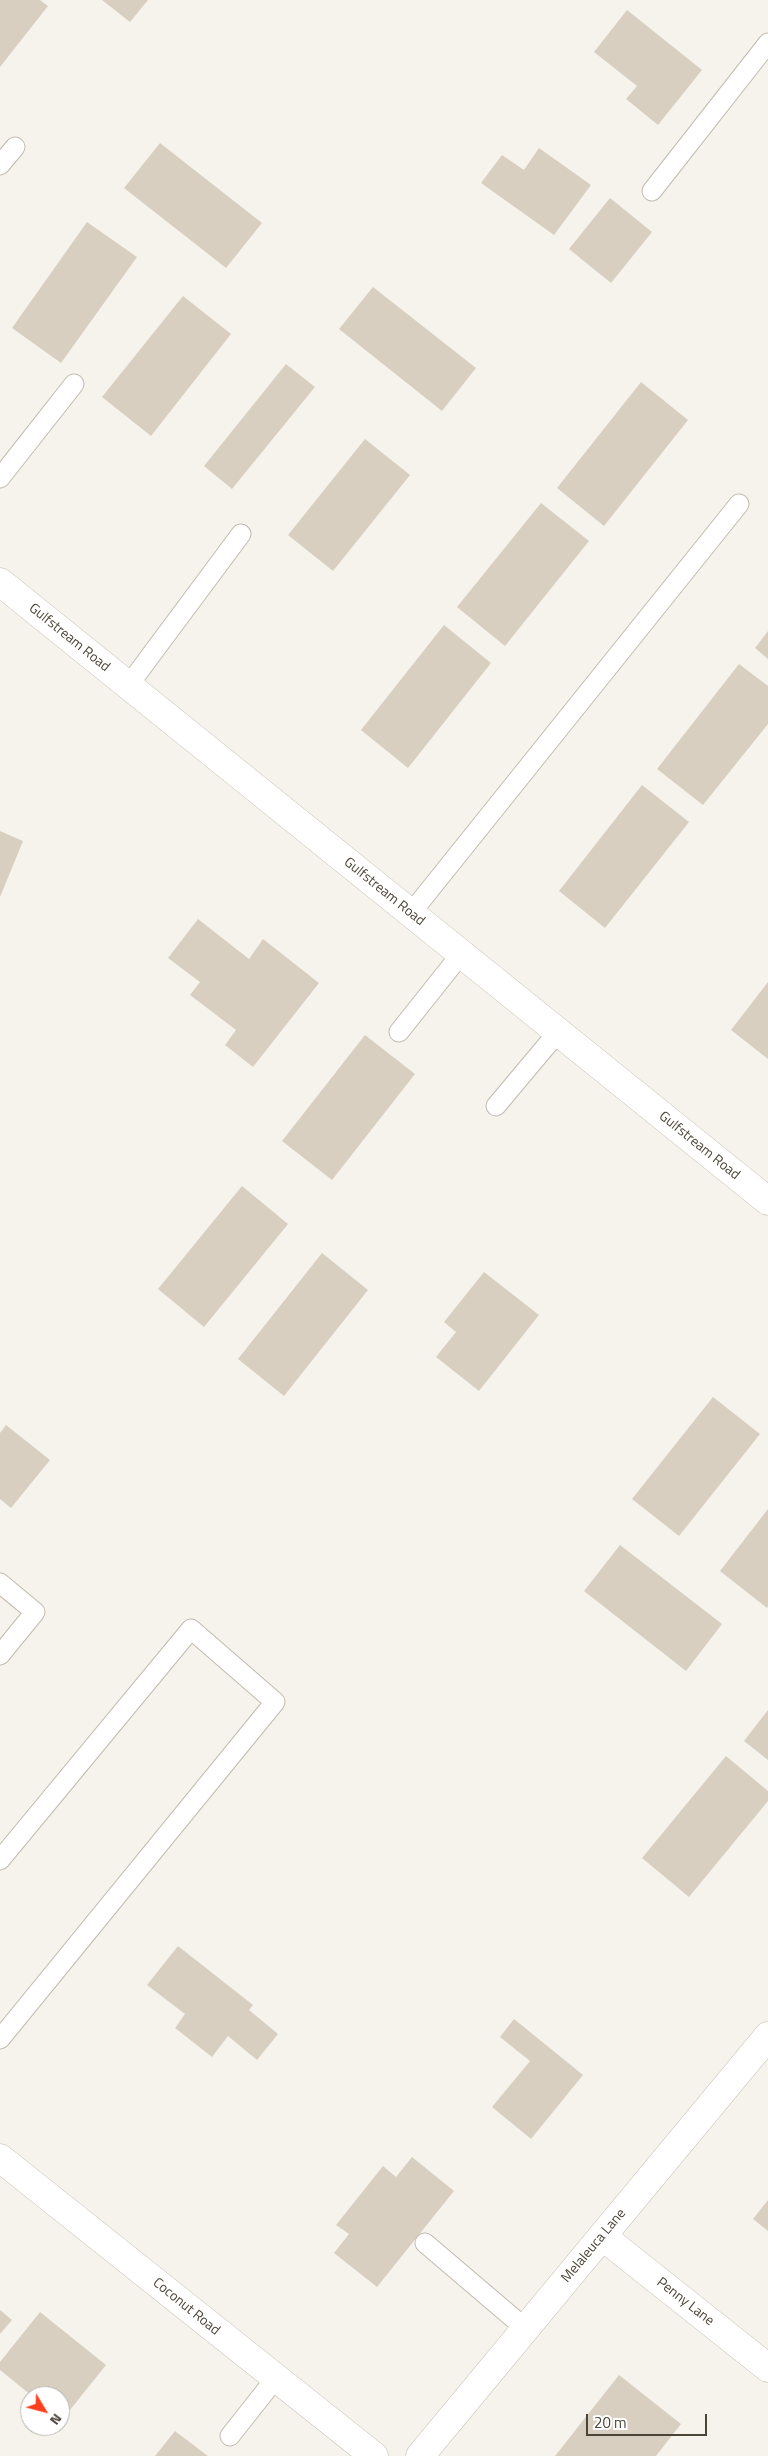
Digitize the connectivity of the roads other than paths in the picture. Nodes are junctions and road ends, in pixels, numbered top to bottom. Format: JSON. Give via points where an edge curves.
{"nodes":[{"id":1,"x":768,"y":43,"type":"edge"},
{"id":2,"x":14,"y":147,"type":"dead end"},
{"id":3,"x":0,"y":165,"type":"edge"},
{"id":4,"x":652,"y":190,"type":"dead end"},
{"id":5,"x":74,"y":384,"type":"dead end"},
{"id":6,"x":0,"y":478,"type":"edge"},
{"id":7,"x":739,"y":504,"type":"dead end"},
{"id":8,"x":241,"y":534,"type":"dead end"},
{"id":9,"x":0,"y":582,"type":"edge"},
{"id":10,"x":128,"y":686,"type":"junction"},
{"id":11,"x":411,"y":913,"type":"junction"},
{"id":12,"x":461,"y":954,"type":"junction"},
{"id":13,"x":400,"y":1032,"type":"dead end"},
{"id":14,"x":558,"y":1032,"type":"junction"},
{"id":15,"x":496,"y":1106,"type":"dead end"},
{"id":16,"x":768,"y":1201,"type":"edge"},
{"id":17,"x":0,"y":1583,"type":"edge"},
{"id":18,"x":0,"y":1655,"type":"edge"},
{"id":19,"x":0,"y":1860,"type":"edge"},
{"id":20,"x":768,"y":2036,"type":"edge"},
{"id":21,"x":0,"y":2039,"type":"edge"},
{"id":22,"x":0,"y":2158,"type":"edge"},
{"id":23,"x":602,"y":2236,"type":"junction"},
{"id":24,"x":425,"y":2243,"type":"dead end"},
{"id":25,"x":526,"y":2329,"type":"junction"},
{"id":26,"x":768,"y":2368,"type":"edge"},
{"id":27,"x":275,"y":2379,"type":"junction"},
{"id":28,"x":230,"y":2436,"type":"dead end"},
{"id":29,"x":374,"y":2456,"type":"edge"},
{"id":30,"x":420,"y":2456,"type":"edge"}],
"edges":[{"from":1,"to":4,"type":"lane"},
{"from":2,"to":3,"type":"lane"},
{"from":5,"to":6,"type":"lane"},
{"from":7,"to":11,"type":"lane"},
{"from":8,"to":10,"type":"lane"},
{"from":9,"to":10,"type":"street","name":"Gulfstream Road"},
{"from":10,"to":11,"type":"street","name":"Gulfstream Road"},
{"from":11,"to":12,"type":"street","name":"Gulfstream Road"},
{"from":12,"to":13,"type":"lane"},
{"from":12,"to":14,"type":"street","name":"Gulfstream Road"},
{"from":14,"to":15,"type":"lane"},
{"from":14,"to":16,"type":"street","name":"Gulfstream Road"},
{"from":17,"to":18,"type":"lane","via":[[35,1612]]},
{"from":19,"to":21,"type":"lane","via":[[191,1629],[275,1702]]},
{"from":20,"to":23,"type":"street","name":"Melaleuca Lane"},
{"from":22,"to":27,"type":"street","name":"Coconut Road"},
{"from":23,"to":25,"type":"street","name":"Melaleuca Lane"},
{"from":23,"to":26,"type":"street","name":"Penny Lane"},
{"from":24,"to":25,"type":"lane"},
{"from":25,"to":30,"type":"street","name":"Melaleuca Lane"},
{"from":27,"to":28,"type":"lane"},
{"from":27,"to":29,"type":"street","name":"Coconut Road"}]}
